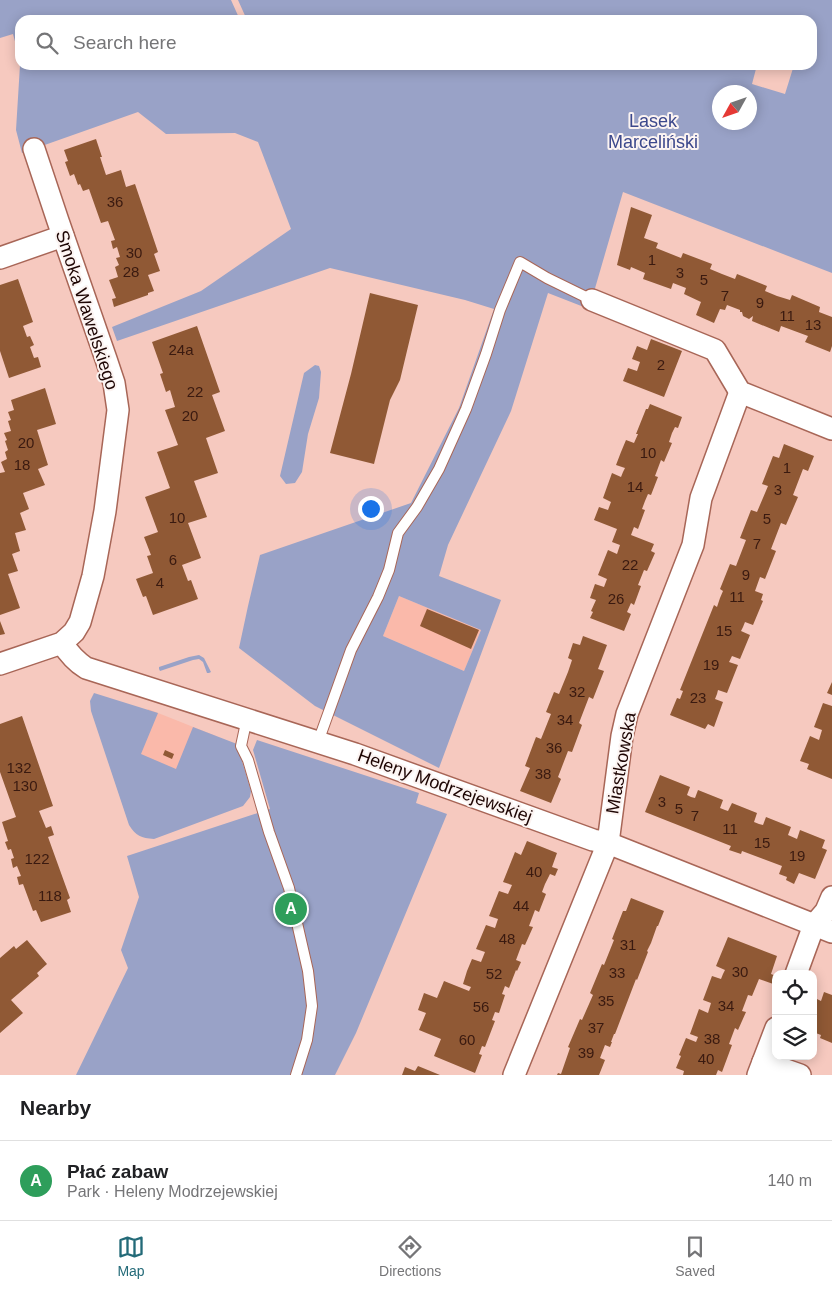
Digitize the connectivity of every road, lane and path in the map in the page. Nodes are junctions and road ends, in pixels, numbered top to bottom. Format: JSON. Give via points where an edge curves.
{"nodes":[{"id":1,"x":34,"y":149,"type":"dead end"},
{"id":2,"x":63,"y":236,"type":"junction"},
{"id":3,"x":0,"y":258,"type":"edge"},
{"id":4,"x":592,"y":300,"type":"joint"},
{"id":5,"x":740,"y":392,"type":"junction"},
{"id":6,"x":832,"y":429,"type":"edge"},
{"id":7,"x":62,"y":643,"type":"junction"},
{"id":8,"x":0,"y":664,"type":"edge"},
{"id":9,"x":247,"y":718,"type":"junction"},
{"id":10,"x":318,"y":742,"type":"junction"},
{"id":11,"x":608,"y":843,"type":"junction"},
{"id":12,"x":832,"y":897,"type":"edge"},
{"id":13,"x":823,"y":928,"type":"edge"},
{"id":14,"x":798,"y":970,"type":"edge"},
{"id":15,"x":772,"y":1039,"type":"edge"},
{"id":16,"x":761,"y":1068,"type":"edge"},
{"id":17,"x":296,"y":1075,"type":"edge"},
{"id":18,"x":514,"y":1075,"type":"edge"},
{"id":19,"x":800,"y":1075,"type":"edge"}],
"edges":[{"from":1,"to":2,"type":"street","name":"Smoka Wawelskiego"},
{"from":2,"to":3,"type":"street"},
{"from":2,"to":7,"type":"street","name":"Smoka Wawelskiego","via":[[114,383],[118,410],[93,576],[80,622]]},
{"from":4,"to":5,"type":"street","via":[[715,350]]},
{"from":4,"to":10,"type":"lane","via":[[520,262],[466,409],[418,507],[398,533],[389,570],[351,650]]},
{"from":5,"to":6,"type":"street"},
{"from":5,"to":11,"type":"street","name":"Miastkowska","via":[[701,498],[693,545],[627,714]]},
{"from":7,"to":8,"type":"street"},
{"from":7,"to":9,"type":"street","name":"Heleny Modrzejewskiej","via":[[70,656],[86,668]]},
{"from":9,"to":10,"type":"street","name":"Heleny Modrzejewskiej"},
{"from":9,"to":17,"type":"lane","via":[[241,746],[289,888],[308,971],[312,1006],[307,1040]]},
{"from":10,"to":11,"type":"street","name":"Heleny Modrzejewskiej"},
{"from":11,"to":13,"type":"street","name":"Heleny Modrzejewskiej"},
{"from":11,"to":18,"type":"street","name":"Miastkowska"},
{"from":12,"to":13,"type":"street"},
{"from":13,"to":14,"type":"street"},
{"from":15,"to":16,"type":"street"},
{"from":16,"to":19,"type":"street"}]}
